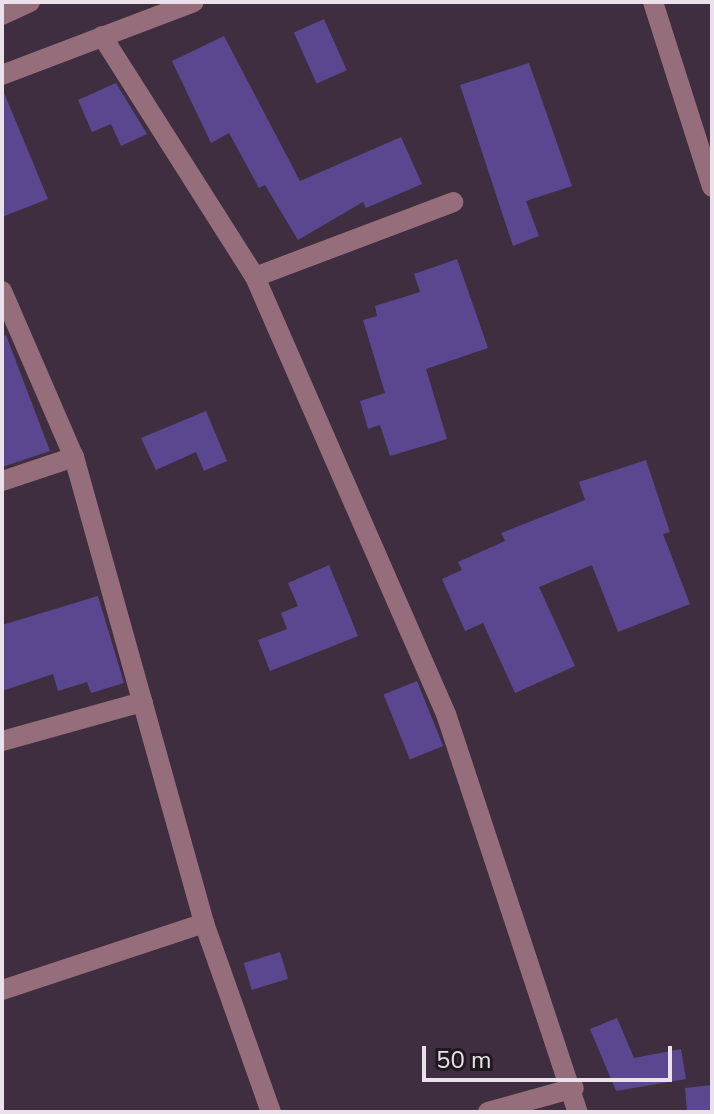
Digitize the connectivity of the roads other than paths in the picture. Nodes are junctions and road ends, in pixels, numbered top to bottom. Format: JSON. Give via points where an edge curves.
{"nodes":[{"id":1,"x":30,"y":2,"type":"edge"},
{"id":2,"x":194,"y":2,"type":"edge"},
{"id":3,"x":653,"y":2,"type":"edge"},
{"id":4,"x":2,"y":15,"type":"edge"},
{"id":5,"x":102,"y":36,"type":"junction"},
{"id":6,"x":2,"y":75,"type":"edge"},
{"id":7,"x":712,"y":187,"type":"edge"},
{"id":8,"x":453,"y":202,"type":"dead end"},
{"id":9,"x":255,"y":277,"type":"junction"},
{"id":10,"x":2,"y":291,"type":"edge"},
{"id":11,"x":74,"y":457,"type":"junction"},
{"id":12,"x":2,"y":481,"type":"edge"},
{"id":13,"x":143,"y":702,"type":"junction"},
{"id":14,"x":2,"y":741,"type":"edge"},
{"id":15,"x":204,"y":923,"type":"junction"},
{"id":16,"x":2,"y":990,"type":"edge"},
{"id":17,"x":574,"y":1088,"type":"junction"},
{"id":18,"x":271,"y":1112,"type":"edge"},
{"id":19,"x":488,"y":1112,"type":"edge"},
{"id":20,"x":578,"y":1112,"type":"edge"}],
"edges":[{"from":1,"to":4,"type":"street"},
{"from":2,"to":5,"type":"street"},
{"from":3,"to":7,"type":"street"},
{"from":5,"to":6,"type":"street"},
{"from":5,"to":9,"type":"street"},
{"from":8,"to":9,"type":"street"},
{"from":9,"to":17,"type":"street","via":[[446,714]]},
{"from":10,"to":11,"type":"street"},
{"from":11,"to":12,"type":"street"},
{"from":11,"to":13,"type":"street"},
{"from":13,"to":14,"type":"street"},
{"from":13,"to":15,"type":"street"},
{"from":15,"to":16,"type":"street"},
{"from":15,"to":18,"type":"street"},
{"from":17,"to":19,"type":"street"},
{"from":17,"to":20,"type":"street"}]}
